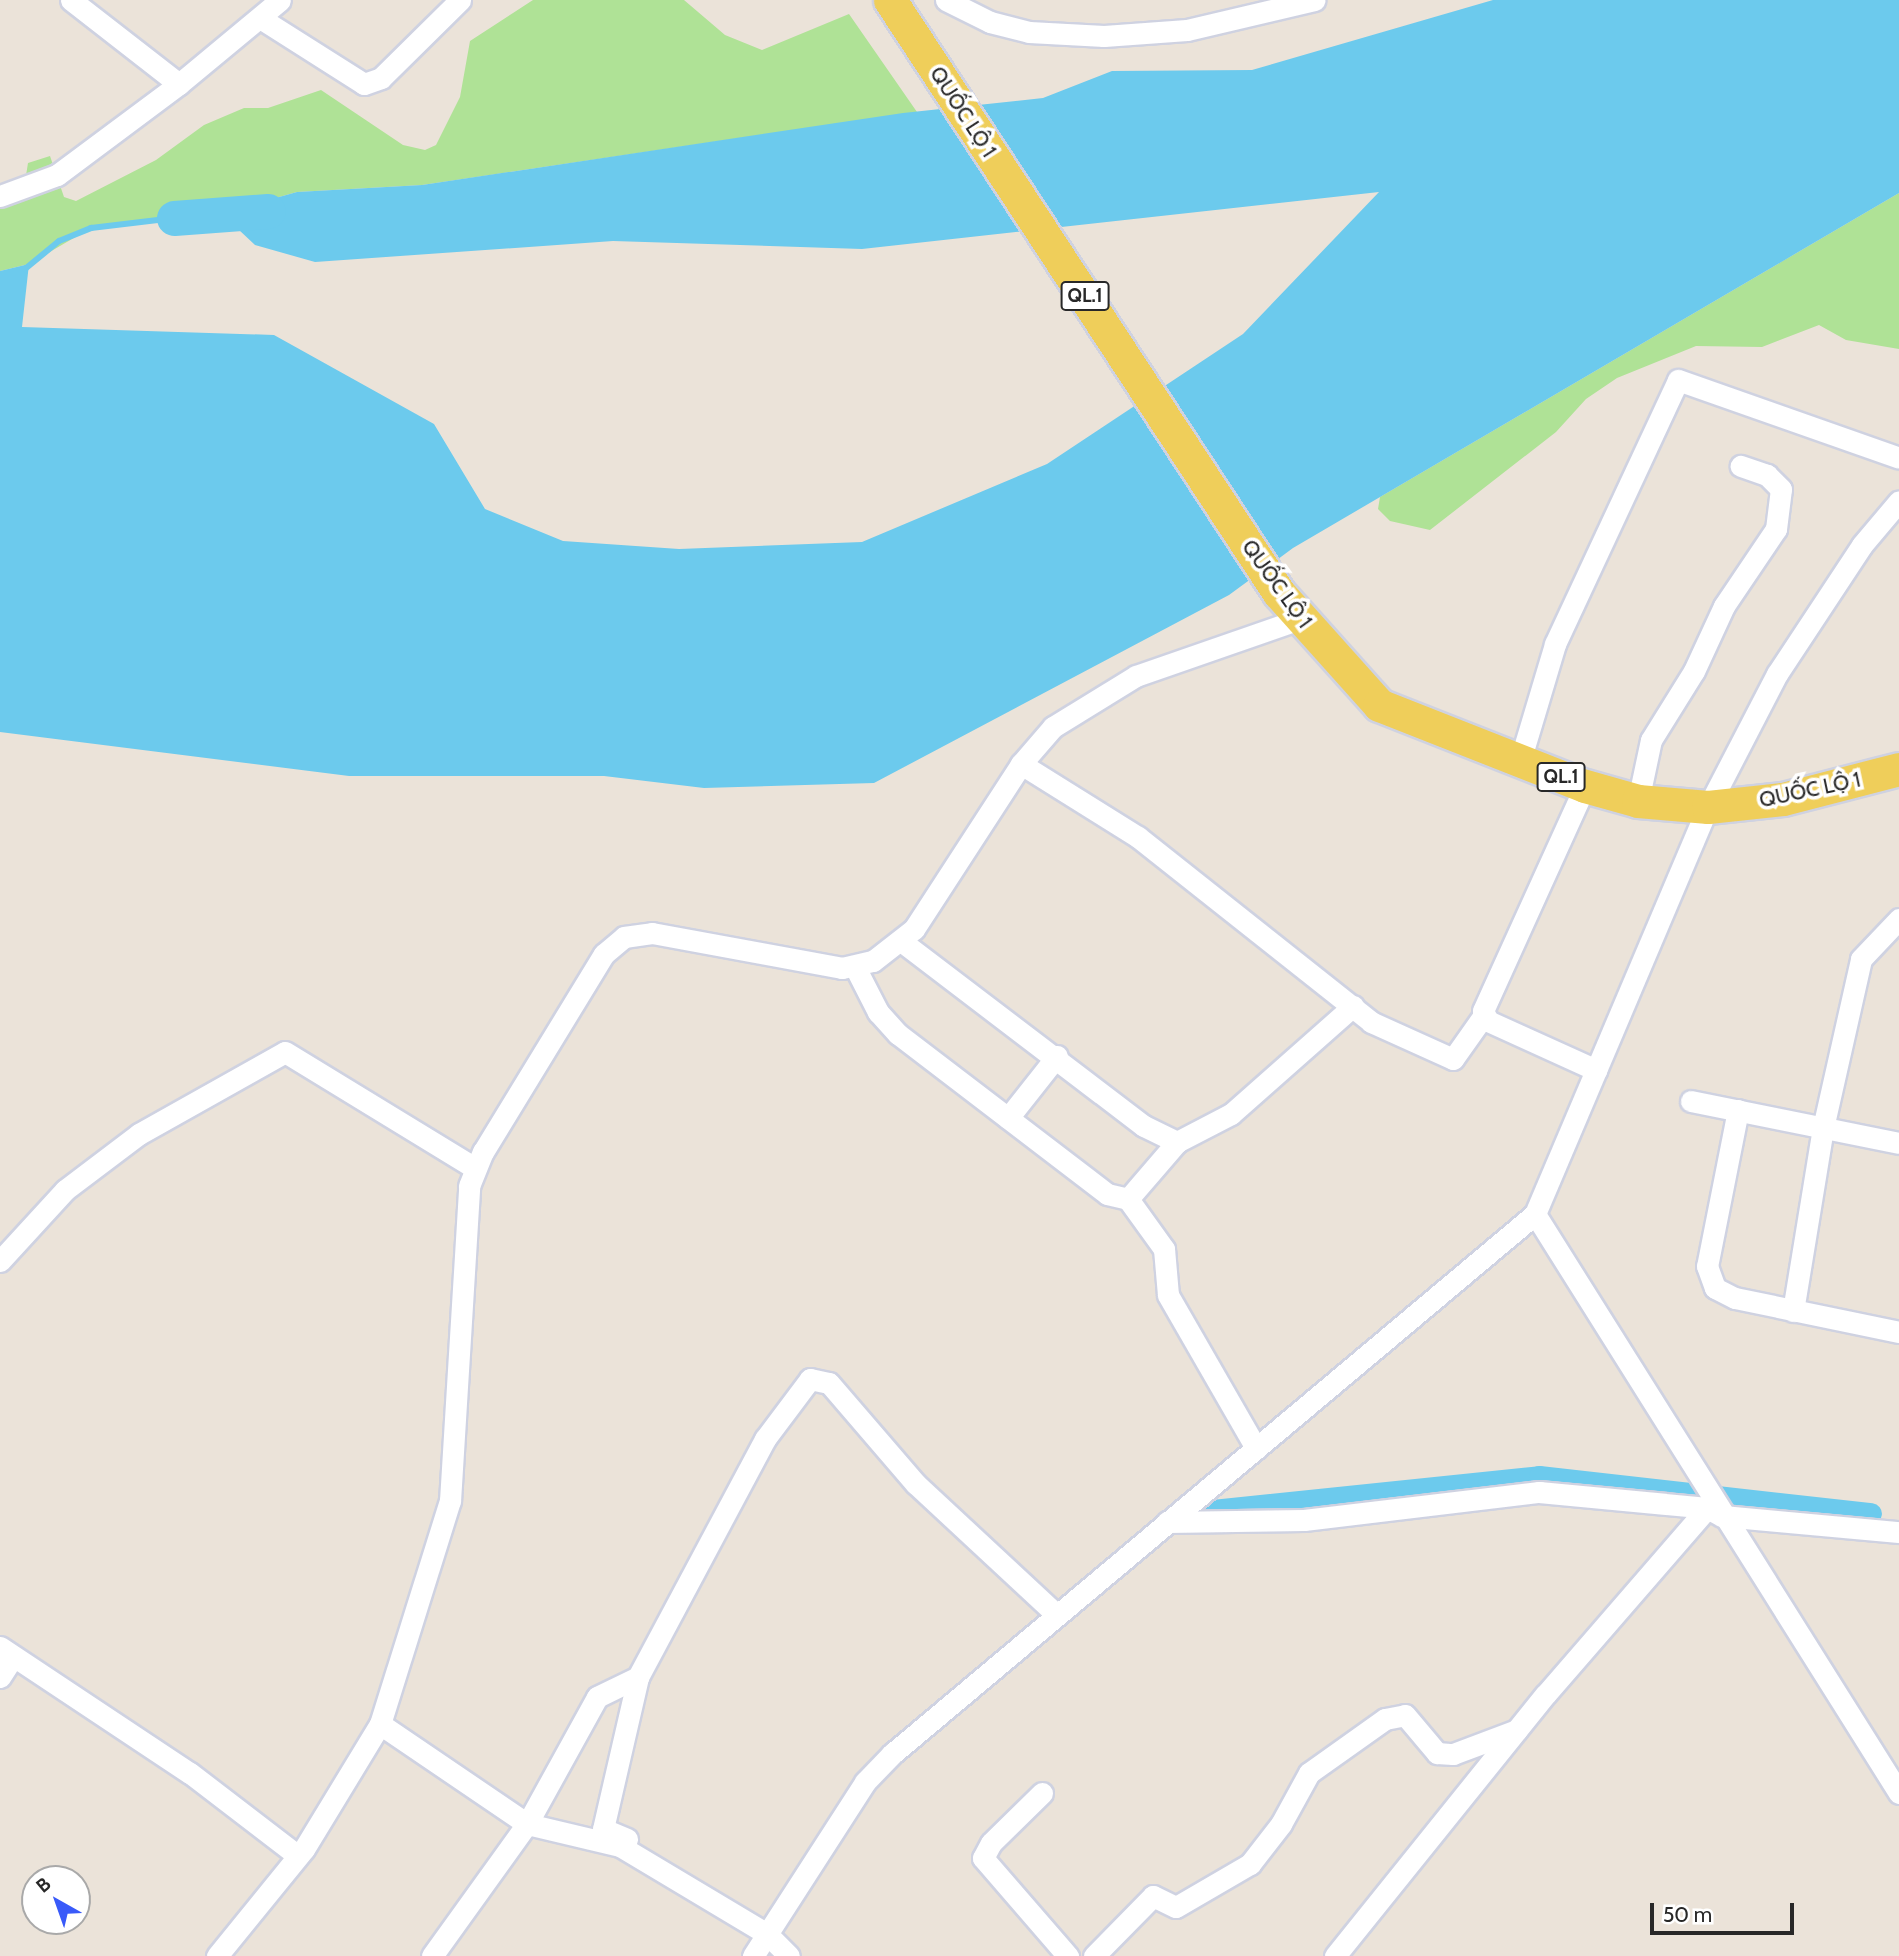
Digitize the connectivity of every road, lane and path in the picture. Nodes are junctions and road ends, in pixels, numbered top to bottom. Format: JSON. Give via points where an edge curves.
{"nodes":[{"id":1,"x":71,"y":0,"type":"edge"},
{"id":2,"x":280,"y":0,"type":"edge"},
{"id":3,"x":460,"y":0,"type":"edge"},
{"id":4,"x":890,"y":0,"type":"edge"},
{"id":5,"x":946,"y":0,"type":"edge"},
{"id":6,"x":1315,"y":0,"type":"edge"},
{"id":7,"x":260,"y":18,"type":"junction"},
{"id":8,"x":179,"y":84,"type":"junction"},
{"id":9,"x":0,"y":196,"type":"edge"},
{"id":10,"x":1899,"y":458,"type":"edge"},
{"id":11,"x":1741,"y":466,"type":"dead end"},
{"id":12,"x":1899,"y":502,"type":"edge"},
{"id":13,"x":1300,"y":619,"type":"junction"},
{"id":14,"x":1520,"y":761,"type":"junction"},
{"id":15,"x":1021,"y":764,"type":"junction"},
{"id":16,"x":1899,"y":769,"type":"edge"},
{"id":17,"x":1585,"y":786,"type":"junction"},
{"id":18,"x":1638,"y":801,"type":"junction"},
{"id":19,"x":1708,"y":807,"type":"junction"},
{"id":20,"x":1899,"y":919,"type":"edge"},
{"id":21,"x":901,"y":941,"type":"junction"},
{"id":22,"x":855,"y":967,"type":"junction"},
{"id":23,"x":1353,"y":1006,"type":"junction"},
{"id":24,"x":1484,"y":1015,"type":"junction"},
{"id":25,"x":1057,"y":1056,"type":"junction"},
{"id":26,"x":1597,"y":1070,"type":"junction"},
{"id":27,"x":1690,"y":1101,"type":"dead end"},
{"id":28,"x":1738,"y":1111,"type":"junction"},
{"id":29,"x":1008,"y":1118,"type":"junction"},
{"id":30,"x":1823,"y":1128,"type":"junction"},
{"id":31,"x":1177,"y":1142,"type":"junction"},
{"id":32,"x":1899,"y":1143,"type":"edge"},
{"id":33,"x":475,"y":1168,"type":"junction"},
{"id":34,"x":1128,"y":1199,"type":"junction"},
{"id":35,"x":1535,"y":1214,"type":"junction"},
{"id":36,"x":0,"y":1261,"type":"edge"},
{"id":37,"x":1793,"y":1311,"type":"junction"},
{"id":38,"x":1899,"y":1332,"type":"edge"},
{"id":39,"x":1256,"y":1448,"type":"junction"},
{"id":40,"x":1711,"y":1503,"type":"junction"},
{"id":41,"x":1167,"y":1522,"type":"junction"},
{"id":42,"x":1899,"y":1532,"type":"edge"},
{"id":43,"x":1057,"y":1615,"type":"junction"},
{"id":44,"x":7,"y":1652,"type":"edge"},
{"id":45,"x":0,"y":1677,"type":"edge"},
{"id":46,"x":638,"y":1678,"type":"junction"},
{"id":47,"x":380,"y":1724,"type":"junction"},
{"id":48,"x":1517,"y":1730,"type":"junction"},
{"id":49,"x":1042,"y":1793,"type":"dead end"},
{"id":50,"x":1899,"y":1793,"type":"edge"},
{"id":51,"x":527,"y":1824,"type":"junction"},
{"id":52,"x":628,"y":1850,"type":"junction"},
{"id":53,"x":298,"y":1856,"type":"junction"},
{"id":54,"x":778,"y":1945,"type":"edge"},
{"id":55,"x":217,"y":1956,"type":"edge"},
{"id":56,"x":432,"y":1956,"type":"edge"},
{"id":57,"x":753,"y":1956,"type":"edge"},
{"id":58,"x":1068,"y":1956,"type":"edge"},
{"id":59,"x":1094,"y":1956,"type":"edge"},
{"id":60,"x":1335,"y":1956,"type":"edge"}],
"edges":[{"from":1,"to":8,"type":"street"},
{"from":2,"to":7,"type":"street"},
{"from":3,"to":7,"type":"street","via":[[381,78],[364,84]]},
{"from":4,"to":13,"type":"main road","name":"QUỐC LỘ 1","number":"QL.1"},
{"from":5,"to":6,"type":"street","via":[[990,22],[1029,33],[1104,36],[1187,30]]},
{"from":7,"to":8,"type":"street"},
{"from":8,"to":9,"type":"street","via":[[57,175]]},
{"from":10,"to":14,"type":"street","via":[[1678,380],[1555,644]]},
{"from":11,"to":18,"type":"street","via":[[1767,475],[1781,489],[1776,529],[1724,606],[1694,671],[1651,740]]},
{"from":12,"to":19,"type":"street","via":[[1862,545],[1777,674]]},
{"from":13,"to":14,"type":"main road","name":"QUỐC LỘ 1","number":"QL.1","via":[[1379,705]]},
{"from":13,"to":15,"type":"street","via":[[1136,676],[1053,727]]},
{"from":14,"to":17,"type":"main road","name":"QUỐC LỘ 1","number":"QL.1"},
{"from":15,"to":21,"type":"street"},
{"from":15,"to":23,"type":"street","via":[[1138,837]]},
{"from":16,"to":19,"type":"main road","name":"QUỐC LỘ 1","number":"QL.1","via":[[1783,799]]},
{"from":17,"to":18,"type":"main road","name":"QUỐC LỘ 1","number":"QL.1"},
{"from":17,"to":24,"type":"street"},
{"from":18,"to":19,"type":"main road","name":"QUỐC LỘ 1","number":"QL.1"},
{"from":19,"to":26,"type":"street"},
{"from":20,"to":30,"type":"street","via":[[1861,959]]},
{"from":21,"to":22,"type":"street"},
{"from":21,"to":25,"type":"street"},
{"from":22,"to":29,"type":"street","via":[[888,1024]]},
{"from":22,"to":33,"type":"street","via":[[652,933],[624,937],[604,954]]},
{"from":23,"to":24,"type":"street","via":[[1371,1022],[1453,1059]]},
{"from":23,"to":31,"type":"street","via":[[1231,1114]]},
{"from":24,"to":26,"type":"street"},
{"from":25,"to":29,"type":"street"},
{"from":25,"to":31,"type":"street","via":[[1144,1125]]},
{"from":26,"to":35,"type":"street"},
{"from":27,"to":28,"type":"street"},
{"from":28,"to":30,"type":"street"},
{"from":28,"to":37,"type":"street","via":[[1707,1266],[1715,1288],[1735,1298]]},
{"from":29,"to":34,"type":"street","via":[[1107,1194]]},
{"from":30,"to":32,"type":"street"},
{"from":30,"to":37,"type":"street"},
{"from":31,"to":34,"type":"street"},
{"from":33,"to":36,"type":"street","via":[[285,1052],[139,1133],[65,1190]]},
{"from":33,"to":47,"type":"street","via":[[467,1210],[450,1501]]},
{"from":34,"to":39,"type":"street","via":[[1164,1249],[1168,1295]]},
{"from":35,"to":39,"type":"street"},
{"from":35,"to":40,"type":"street"},
{"from":37,"to":38,"type":"street"},
{"from":39,"to":41,"type":"street"},
{"from":40,"to":41,"type":"street","via":[[1539,1492],[1304,1520]]},
{"from":40,"to":42,"type":"street"},
{"from":40,"to":48,"type":"street"},
{"from":40,"to":50,"type":"street"},
{"from":41,"to":43,"type":"street"},
{"from":43,"to":46,"type":"street","via":[[916,1484],[829,1383],[814,1378],[765,1439]]},
{"from":43,"to":54,"type":"street","via":[[875,1770]]},
{"from":44,"to":45,"type":"street"},
{"from":44,"to":53,"type":"street","via":[[190,1773]]},
{"from":46,"to":51,"type":"street","via":[[597,1697]]},
{"from":46,"to":52,"type":"street","via":[[603,1829],[628,1840]]},
{"from":47,"to":51,"type":"street"},
{"from":47,"to":53,"type":"street"},
{"from":48,"to":59,"type":"street","via":[[1453,1754],[1437,1753],[1405,1715],[1385,1719],[1309,1773],[1281,1824],[1250,1864],[1177,1907],[1153,1896]]},
{"from":48,"to":60,"type":"street"},
{"from":49,"to":58,"type":"street","via":[[991,1843],[983,1858]]},
{"from":51,"to":52,"type":"street"},
{"from":51,"to":56,"type":"street"},
{"from":52,"to":54,"type":"street"},
{"from":53,"to":55,"type":"street"},
{"from":54,"to":57,"type":"street"}]}
